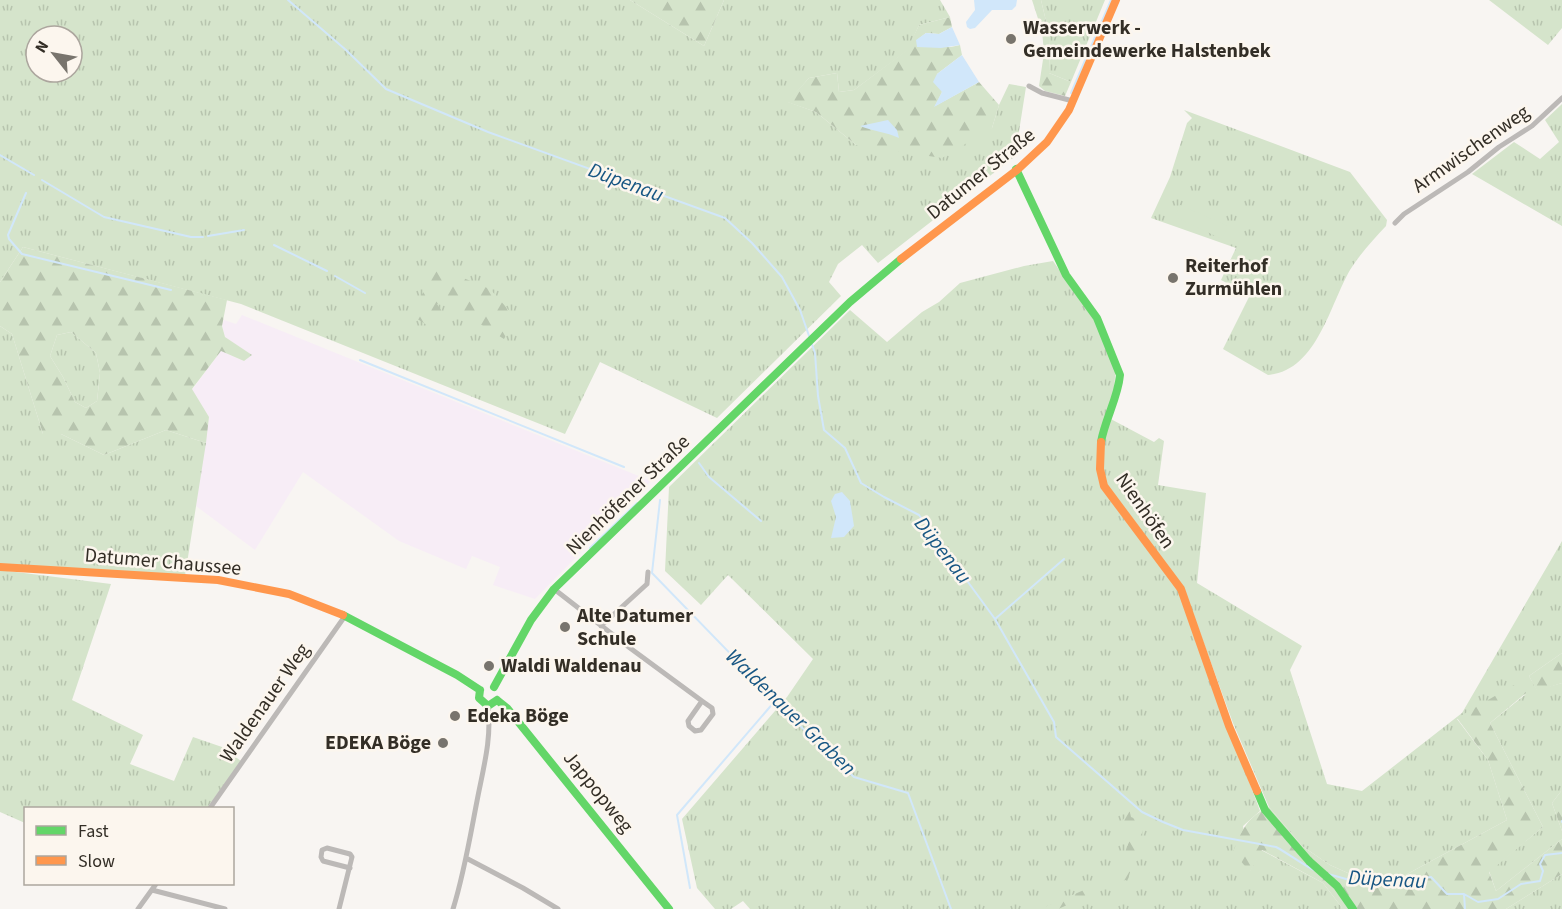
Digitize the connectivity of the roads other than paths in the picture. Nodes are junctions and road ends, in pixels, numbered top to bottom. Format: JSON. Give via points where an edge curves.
{"nodes":[{"id":1,"x":1116,"y":0,"type":"edge"},
{"id":2,"x":1029,"y":86,"type":"dead end"},
{"id":3,"x":1562,"y":98,"type":"edge"},
{"id":4,"x":1073,"y":102,"type":"junction"},
{"id":5,"x":1016,"y":169,"type":"junction"},
{"id":6,"x":1395,"y":223,"type":"dead end"},
{"id":7,"x":807,"y":343,"type":"joint"},
{"id":8,"x":0,"y":567,"type":"edge"},
{"id":9,"x":648,"y":572,"type":"dead end"},
{"id":10,"x":554,"y":589,"type":"junction"},
{"id":11,"x":345,"y":616,"type":"junction"},
{"id":12,"x":601,"y":626,"type":"junction"},
{"id":13,"x":494,"y":687,"type":"junction"},
{"id":14,"x":480,"y":690,"type":"junction"},
{"id":15,"x":497,"y":700,"type":"junction"},
{"id":16,"x":702,"y":701,"type":"junction"},
{"id":17,"x":488,"y":706,"type":"junction"},
{"id":18,"x":211,"y":807,"type":"edge"},
{"id":19,"x":466,"y":858,"type":"junction"},
{"id":20,"x":350,"y":868,"type":"junction"},
{"id":21,"x":155,"y":885,"type":"edge"},
{"id":22,"x":152,"y":890,"type":"junction"},
{"id":23,"x":138,"y":909,"type":"edge"},
{"id":24,"x":225,"y":909,"type":"edge"},
{"id":25,"x":339,"y":909,"type":"edge"},
{"id":26,"x":453,"y":909,"type":"edge"},
{"id":27,"x":558,"y":909,"type":"edge"},
{"id":28,"x":669,"y":909,"type":"edge"},
{"id":29,"x":1353,"y":909,"type":"edge"}],
"edges":[{"from":1,"to":4,"type":"street","name":"Datumer Straße"},
{"from":2,"to":4,"type":"street"},
{"from":3,"to":6,"type":"street","name":"Armwischenweg","via":[[1532,126]]},
{"from":4,"to":5,"type":"street","name":"Datumer Straße","via":[[1049,142]]},
{"from":5,"to":7,"type":"street","name":"Datumer Straße","via":[[882,274]]},
{"from":5,"to":29,"type":"street","name":"Nienhöfen","via":[[1066,275],[1097,318],[1120,375],[1101,440],[1104,486],[1182,589],[1229,726],[1265,810]]},
{"from":7,"to":10,"type":"street","name":"Nienhöfener Straße"},
{"from":8,"to":11,"type":"street","name":"Datumer Chaussee","via":[[218,580],[301,597]]},
{"from":9,"to":12,"type":"street","via":[[647,584]]},
{"from":10,"to":12,"type":"street"},
{"from":10,"to":13,"type":"street","name":"Nienhöfener Straße","via":[[531,620]]},
{"from":11,"to":14,"type":"street","name":"Datumer Chaussee"},
{"from":11,"to":18,"type":"street","name":"Waldenauer Weg"},
{"from":12,"to":16,"type":"street"},
{"from":13,"to":14,"type":"street"},
{"from":13,"to":15,"type":"street"},
{"from":14,"to":17,"type":"street","via":[[479,700]]},
{"from":15,"to":17,"type":"street"},
{"from":15,"to":28,"type":"street","name":"Jappopweg","via":[[566,779]]},
{"from":16,"to":16,"type":"street","via":[[688,721],[696,731],[713,714],[712,708]]},
{"from":17,"to":19,"type":"street","via":[[489,744]]},
{"from":19,"to":26,"type":"street"},
{"from":19,"to":27,"type":"street"},
{"from":20,"to":20,"type":"street","via":[[350,854],[322,850],[323,861]]},
{"from":20,"to":25,"type":"street"},
{"from":21,"to":22,"type":"street"},
{"from":22,"to":23,"type":"street"},
{"from":22,"to":24,"type":"street"}]}
